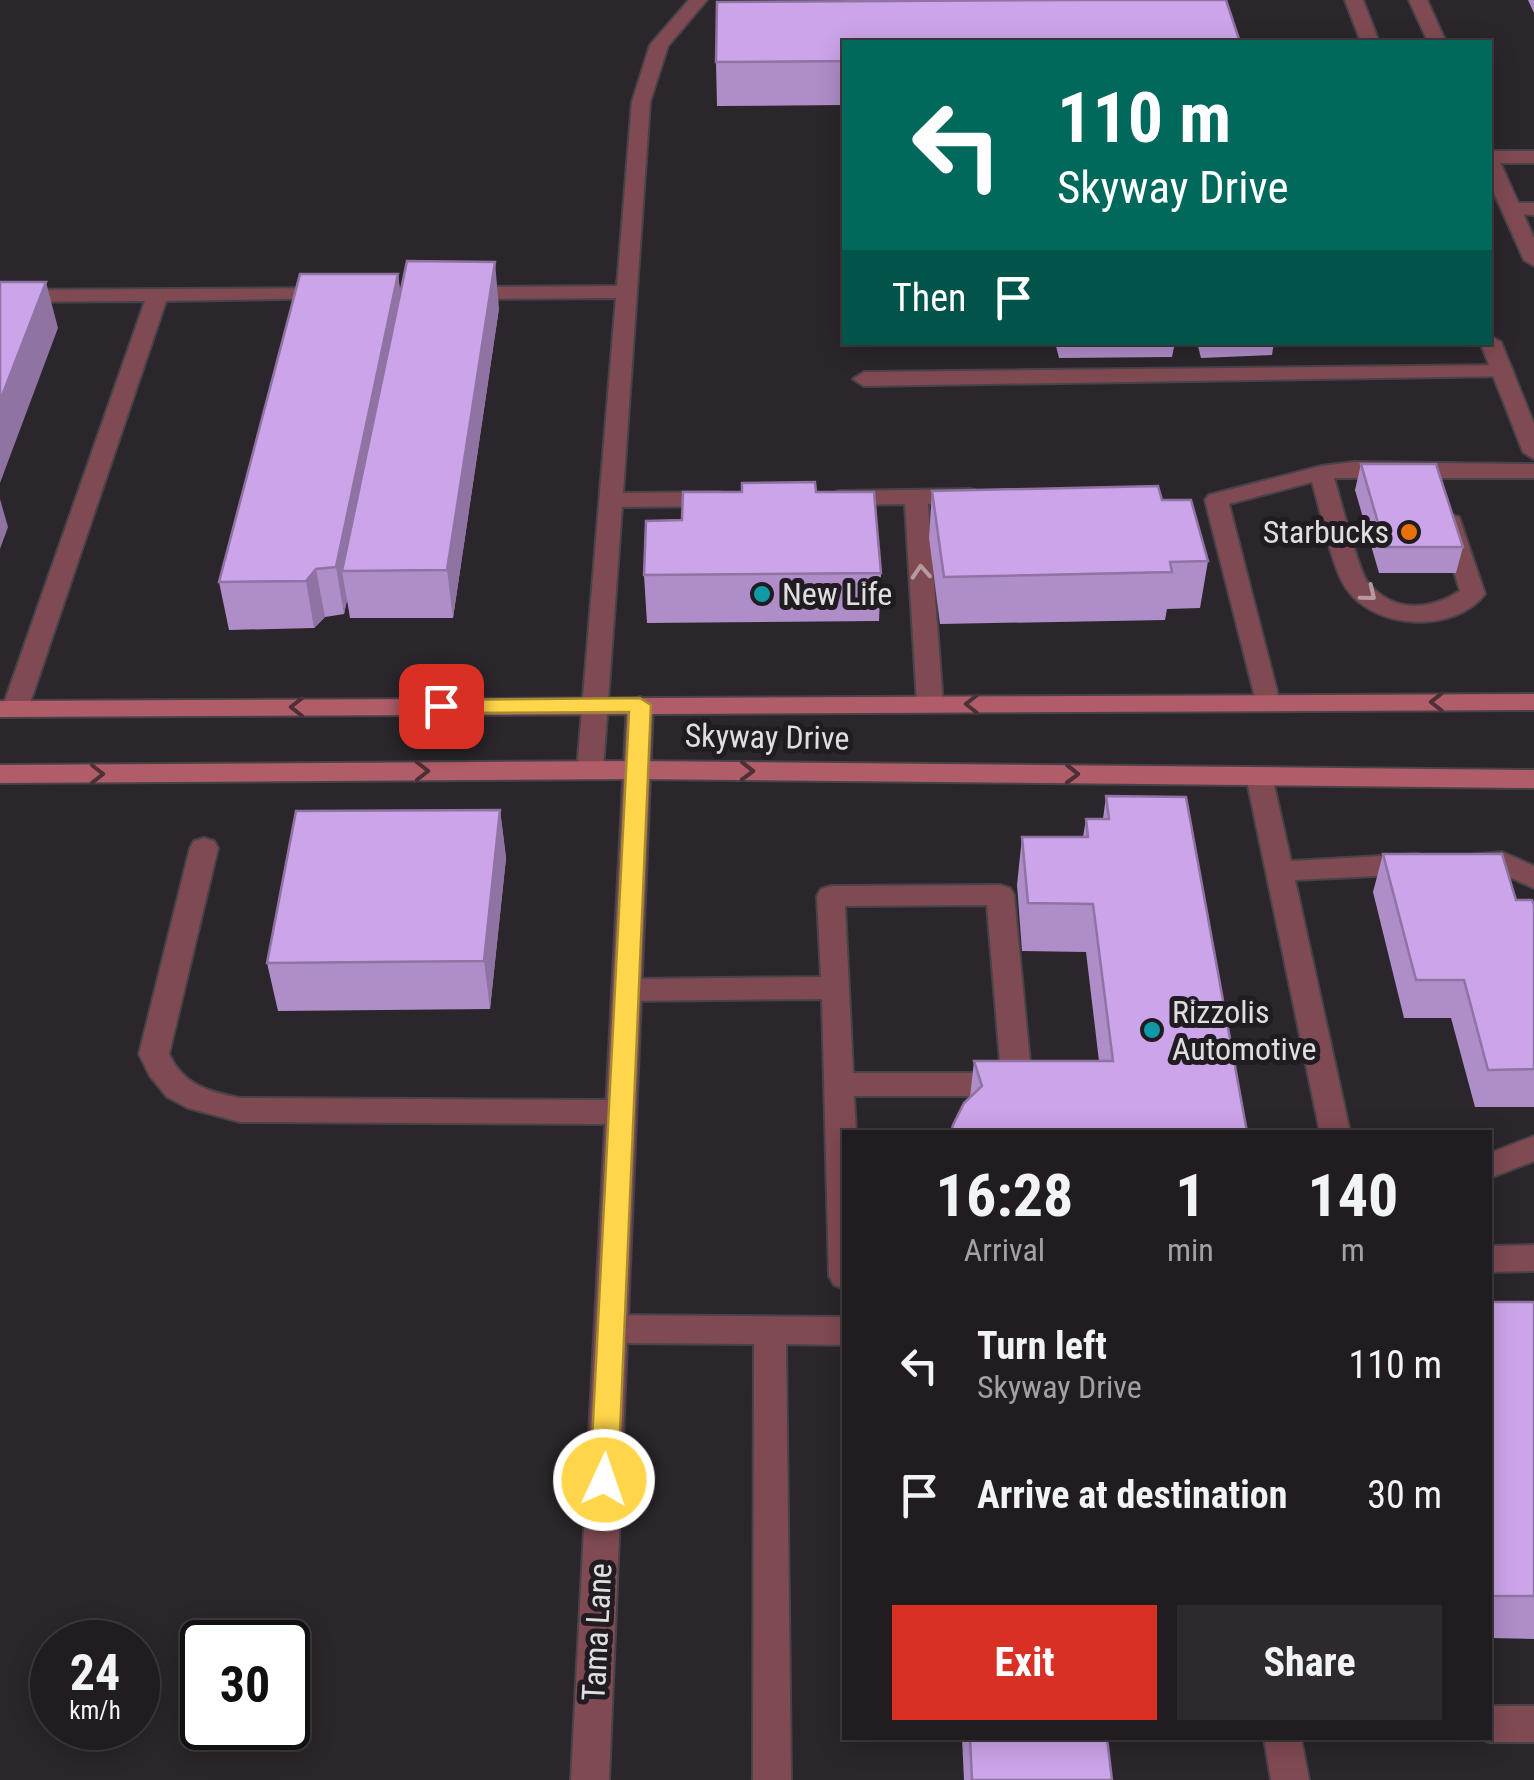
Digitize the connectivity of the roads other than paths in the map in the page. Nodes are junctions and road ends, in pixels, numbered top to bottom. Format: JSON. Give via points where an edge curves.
{"nodes":[{"id":1,"x":698,"y":0,"type":"edge"},
{"id":2,"x":1354,"y":0,"type":"edge"},
{"id":3,"x":1418,"y":0,"type":"edge"},
{"id":4,"x":1369,"y":40,"type":"edge"},
{"id":5,"x":1436,"y":40,"type":"edge"},
{"id":6,"x":1534,"y":157,"type":"edge"},
{"id":7,"x":1492,"y":160,"type":"edge"},
{"id":8,"x":1492,"y":165,"type":"edge"},
{"id":9,"x":1511,"y":209,"type":"junction"},
{"id":10,"x":1534,"y":209,"type":"edge"},
{"id":11,"x":1534,"y":260,"type":"edge"},
{"id":12,"x":628,"y":292,"type":"junction"},
{"id":13,"x":432,"y":293,"type":"edge"},
{"id":14,"x":354,"y":294,"type":"edge"},
{"id":15,"x":158,"y":295,"type":"junction"},
{"id":16,"x":0,"y":296,"type":"edge"},
{"id":17,"x":1491,"y":345,"type":"edge"},
{"id":18,"x":1502,"y":372,"type":"junction"},
{"id":19,"x":864,"y":380,"type":"dead end"},
{"id":20,"x":1534,"y":452,"type":"edge"},
{"id":21,"x":1534,"y":471,"type":"edge"},
{"id":22,"x":1320,"y":474,"type":"junction"},
{"id":23,"x":1441,"y":487,"type":"junction"},
{"id":24,"x":994,"y":496,"type":"edge"},
{"id":25,"x":916,"y":497,"type":"junction"},
{"id":26,"x":821,"y":498,"type":"edge"},
{"id":27,"x":745,"y":499,"type":"edge"},
{"id":28,"x":611,"y":500,"type":"junction"},
{"id":29,"x":1534,"y":702,"type":"edge"},
{"id":30,"x":1267,"y":703,"type":"junction"},
{"id":31,"x":930,"y":704,"type":"junction"},
{"id":32,"x":640,"y":705,"type":"junction"},
{"id":33,"x":596,"y":706,"type":"junction"},
{"id":34,"x":8,"y":709,"type":"edge"},
{"id":35,"x":590,"y":770,"type":"junction"},
{"id":36,"x":637,"y":770,"type":"junction"},
{"id":37,"x":0,"y":774,"type":"edge"},
{"id":38,"x":1259,"y":776,"type":"junction"},
{"id":39,"x":1534,"y":779,"type":"edge"},
{"id":40,"x":204,"y":848,"type":"dead end"},
{"id":41,"x":1279,"y":872,"type":"junction"},
{"id":42,"x":1534,"y":878,"type":"edge"},
{"id":43,"x":836,"y":988,"type":"junction"},
{"id":44,"x":626,"y":990,"type":"junction"},
{"id":45,"x":839,"y":1085,"type":"junction"},
{"id":46,"x":620,"y":1112,"type":"junction"},
{"id":47,"x":1334,"y":1130,"type":"edge"},
{"id":48,"x":1534,"y":1148,"type":"edge"},
{"id":49,"x":1492,"y":1165,"type":"edge"},
{"id":50,"x":842,"y":1180,"type":"edge"},
{"id":51,"x":1534,"y":1258,"type":"edge"},
{"id":52,"x":1492,"y":1259,"type":"edge"},
{"id":53,"x":611,"y":1330,"type":"junction"},
{"id":54,"x":770,"y":1330,"type":"junction"},
{"id":55,"x":842,"y":1330,"type":"edge"},
{"id":56,"x":1492,"y":1724,"type":"edge"},
{"id":57,"x":1534,"y":1724,"type":"edge"},
{"id":58,"x":1283,"y":1740,"type":"edge"},
{"id":59,"x":590,"y":1780,"type":"edge"},
{"id":60,"x":772,"y":1780,"type":"edge"},
{"id":61,"x":1290,"y":1780,"type":"edge"}],
"edges":[{"from":1,"to":12,"type":"street","via":[[659,45],[645,88]]},
{"from":2,"to":4,"type":"street"},
{"from":3,"to":5,"type":"street"},
{"from":6,"to":7,"type":"street"},
{"from":8,"to":9,"type":"street"},
{"from":9,"to":10,"type":"street"},
{"from":9,"to":11,"type":"street"},
{"from":12,"to":13,"type":"street"},
{"from":12,"to":28,"type":"street"},
{"from":14,"to":15,"type":"street"},
{"from":15,"to":16,"type":"street"},
{"from":15,"to":34,"type":"street"},
{"from":17,"to":18,"type":"street"},
{"from":18,"to":19,"type":"street"},
{"from":18,"to":20,"type":"street"},
{"from":21,"to":23,"type":"street"},
{"from":22,"to":23,"type":"street","via":[[1354,469]]},
{"from":22,"to":23,"type":"street","one_way":true,"via":[[1356,585],[1382,605],[1412,614],[1440,614],[1474,594]]},
{"from":22,"to":30,"type":"street","via":[[1217,500]]},
{"from":24,"to":25,"type":"street"},
{"from":25,"to":26,"type":"street"},
{"from":31,"to":25,"type":"street","one_way":true},
{"from":27,"to":28,"type":"street"},
{"from":28,"to":33,"type":"street"},
{"from":29,"to":30,"type":"main road","name":"Skyway Drive","one_way":true},
{"from":30,"to":31,"type":"main road","name":"Skyway Drive","one_way":true},
{"from":31,"to":32,"type":"main road","name":"Skyway Drive"},
{"from":32,"to":33,"type":"main road","name":"Skyway Drive"},
{"from":32,"to":36,"type":"street","name":"Tama Lane"},
{"from":33,"to":34,"type":"main road","name":"Skyway Drive","one_way":true},
{"from":33,"to":35,"type":"street"},
{"from":35,"to":36,"type":"main road","name":"Skyway Drive"},
{"from":37,"to":35,"type":"main road","name":"Skyway Drive","one_way":true},
{"from":36,"to":38,"type":"main road","name":"Skyway Drive","one_way":true},
{"from":36,"to":44,"type":"street","name":"Tama Lane"},
{"from":38,"to":39,"type":"main road","name":"Skyway Drive"},
{"from":38,"to":41,"type":"street"},
{"from":40,"to":46,"type":"street","via":[[154,1054],[176,1090],[240,1110]]},
{"from":41,"to":42,"type":"street","via":[[1502,862]]},
{"from":41,"to":47,"type":"street"},
{"from":43,"to":44,"type":"street"},
{"from":43,"to":45,"type":"street"},
{"from":43,"to":45,"type":"street","via":[[831,896],[1000,895],[1017,1084]]},
{"from":44,"to":46,"type":"street","name":"Tama Lane"},
{"from":45,"to":50,"type":"street"},
{"from":46,"to":53,"type":"street","name":"Tama Lane"},
{"from":48,"to":49,"type":"street"},
{"from":51,"to":52,"type":"street"},
{"from":53,"to":54,"type":"street"},
{"from":53,"to":59,"type":"street","name":"Tama Lane"},
{"from":54,"to":55,"type":"street"},
{"from":54,"to":60,"type":"street"},
{"from":56,"to":57,"type":"street"},
{"from":58,"to":61,"type":"street"}]}
